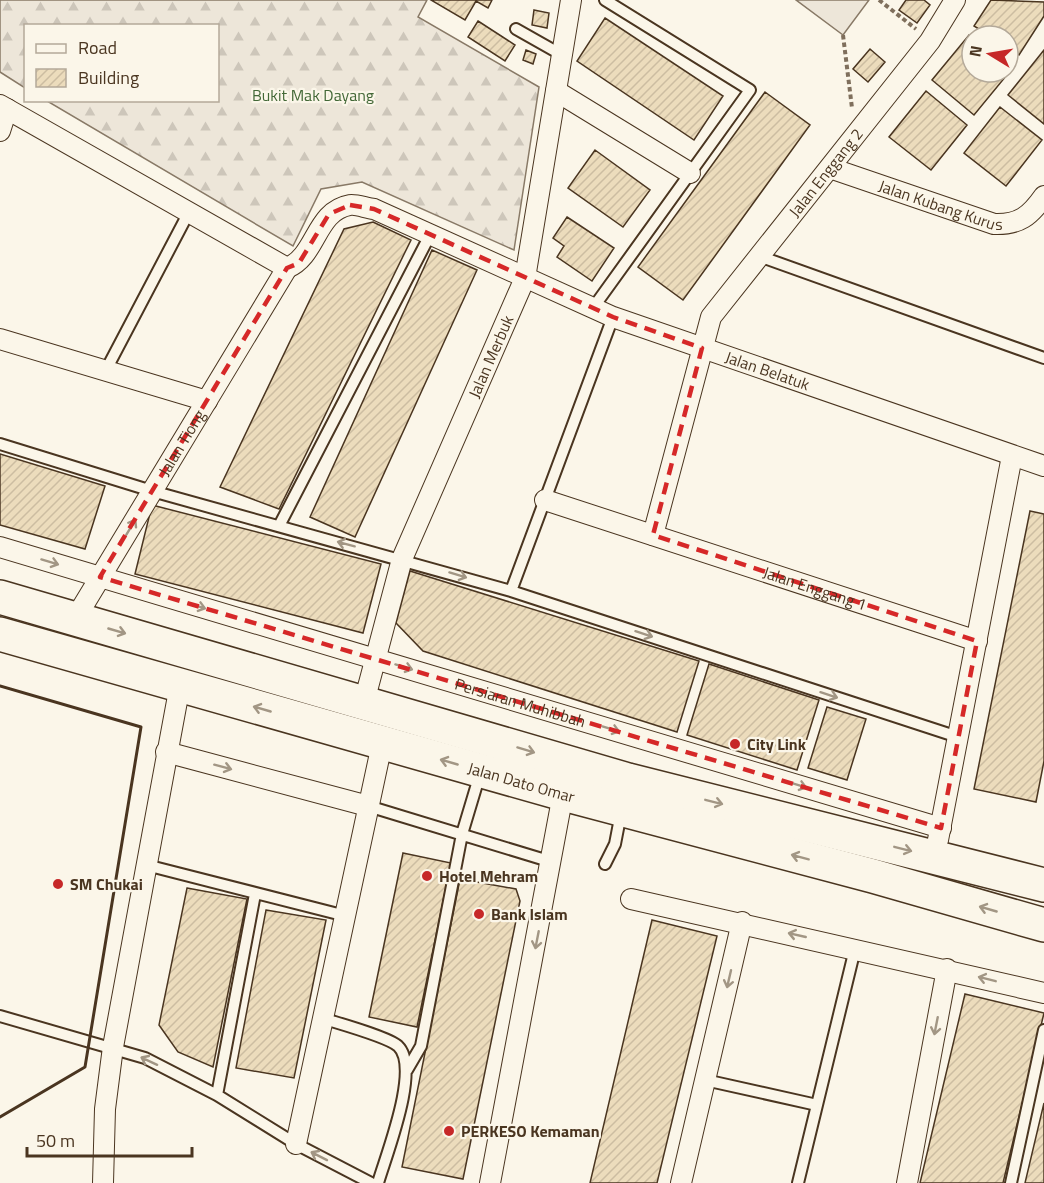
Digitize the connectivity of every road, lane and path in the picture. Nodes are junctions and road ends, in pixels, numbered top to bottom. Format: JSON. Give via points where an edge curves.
{"nodes":[{"id":1,"x":571,"y":0,"type":"edge"},
{"id":2,"x":604,"y":0,"type":"edge"},
{"id":3,"x":879,"y":0,"type":"edge"},
{"id":4,"x":955,"y":0,"type":"edge"},
{"id":5,"x":516,"y":29,"type":"dead end"},
{"id":6,"x":843,"y":35,"type":"dead end"},
{"id":7,"x":930,"y":41,"type":"junction"},
{"id":8,"x":562,"y":55,"type":"junction"},
{"id":9,"x":556,"y":91,"type":"junction"},
{"id":10,"x":4,"y":107,"type":"edge"},
{"id":11,"x":0,"y":131,"type":"edge"},
{"id":12,"x":856,"y":135,"type":"junction"},
{"id":13,"x":830,"y":168,"type":"junction"},
{"id":14,"x":690,"y":173,"type":"junction"},
{"id":15,"x":1044,"y":196,"type":"edge"},
{"id":16,"x":189,"y":212,"type":"junction"},
{"id":17,"x":1037,"y":214,"type":"edge"},
{"id":18,"x":430,"y":236,"type":"junction"},
{"id":19,"x":759,"y":256,"type":"junction"},
{"id":20,"x":287,"y":268,"type":"junction"},
{"id":21,"x":525,"y":278,"type":"junction"},
{"id":22,"x":593,"y":308,"type":"junction"},
{"id":23,"x":613,"y":317,"type":"junction"},
{"id":24,"x":0,"y":339,"type":"edge"},
{"id":25,"x":702,"y":348,"type":"junction"},
{"id":26,"x":1044,"y":358,"type":"edge"},
{"id":27,"x":106,"y":370,"type":"junction"},
{"id":28,"x":207,"y":401,"type":"junction"},
{"id":29,"x":0,"y":444,"type":"edge"},
{"id":30,"x":1012,"y":456,"type":"junction"},
{"id":31,"x":1044,"y":466,"type":"edge"},
{"id":32,"x":152,"y":491,"type":"junction"},
{"id":33,"x":545,"y":500,"type":"junction"},
{"id":34,"x":279,"y":526,"type":"junction"},
{"id":35,"x":653,"y":535,"type":"junction"},
{"id":36,"x":0,"y":547,"type":"edge"},
{"id":37,"x":402,"y":558,"type":"junction"},
{"id":38,"x":100,"y":577,"type":"junction"},
{"id":39,"x":511,"y":591,"type":"junction"},
{"id":40,"x":0,"y":597,"type":"edge"},
{"id":41,"x":75,"y":619,"type":"junction"},
{"id":42,"x":0,"y":634,"type":"edge"},
{"id":43,"x":977,"y":641,"type":"junction"},
{"id":44,"x":376,"y":659,"type":"junction"},
{"id":45,"x":180,"y":685,"type":"junction"},
{"id":46,"x":364,"y":702,"type":"junction"},
{"id":47,"x":958,"y":737,"type":"junction"},
{"id":48,"x":382,"y":744,"type":"junction"},
{"id":49,"x":166,"y":752,"type":"junction"},
{"id":50,"x":481,"y":771,"type":"junction"},
{"id":51,"x":563,"y":794,"type":"junction"},
{"id":52,"x":368,"y":806,"type":"junction"},
{"id":53,"x":622,"y":809,"type":"junction"},
{"id":54,"x":462,"y":834,"type":"junction"},
{"id":55,"x":938,"y":843,"type":"junction"},
{"id":56,"x":552,"y":862,"type":"junction"},
{"id":57,"x":605,"y":864,"type":"dead end"},
{"id":58,"x":146,"y":865,"type":"junction"},
{"id":59,"x":1044,"y":885,"type":"edge"},
{"id":60,"x":255,"y":894,"type":"junction"},
{"id":61,"x":632,"y":899,"type":"dead end"},
{"id":62,"x":346,"y":916,"type":"junction"},
{"id":63,"x":742,"y":922,"type":"junction"},
{"id":64,"x":1044,"y":925,"type":"edge"},
{"id":65,"x":855,"y":949,"type":"junction"},
{"id":66,"x":947,"y":969,"type":"junction"},
{"id":67,"x":1044,"y":993,"type":"edge"},
{"id":68,"x":0,"y":1016,"type":"edge"},
{"id":69,"x":325,"y":1019,"type":"junction"},
{"id":70,"x":1044,"y":1030,"type":"edge"},
{"id":71,"x":113,"y":1047,"type":"junction"},
{"id":72,"x":407,"y":1070,"type":"junction"},
{"id":73,"x":705,"y":1080,"type":"junction"},
{"id":74,"x":217,"y":1095,"type":"junction"},
{"id":75,"x":817,"y":1105,"type":"junction"},
{"id":76,"x":296,"y":1144,"type":"junction"},
{"id":77,"x":103,"y":1183,"type":"edge"},
{"id":78,"x":371,"y":1183,"type":"edge"},
{"id":79,"x":378,"y":1183,"type":"edge"},
{"id":80,"x":490,"y":1183,"type":"edge"},
{"id":81,"x":681,"y":1183,"type":"edge"},
{"id":82,"x":798,"y":1183,"type":"edge"},
{"id":83,"x":907,"y":1183,"type":"edge"},
{"id":84,"x":1011,"y":1183,"type":"edge"}],
"edges":[{"from":1,"to":8,"type":"street","name":"Jalan Merbuk"},
{"from":2,"to":14,"type":"lane","via":[[750,90]]},
{"from":3,"to":7,"type":"path"},
{"from":4,"to":7,"type":"street","name":"Jalan Enggang 2"},
{"from":5,"to":8,"type":"lane"},
{"from":6,"to":12,"type":"path"},
{"from":7,"to":12,"type":"street","name":"Jalan Enggang 2"},
{"from":8,"to":9,"type":"street","name":"Jalan Merbuk"},
{"from":9,"to":14,"type":"street"},
{"from":9,"to":21,"type":"street","name":"Jalan Merbuk"},
{"from":10,"to":11,"type":"street"},
{"from":10,"to":16,"type":"street"},
{"from":12,"to":13,"type":"street","name":"Jalan Enggang 2"},
{"from":13,"to":17,"type":"street","name":"Jalan Kubang Kurus","via":[[994,224],[1012,225]]},
{"from":13,"to":19,"type":"street","name":"Jalan Enggang 2"},
{"from":14,"to":22,"type":"lane"},
{"from":15,"to":17,"type":"street","name":"Jalan Kubang Kurus"},
{"from":16,"to":20,"type":"street"},
{"from":16,"to":27,"type":"lane"},
{"from":18,"to":20,"type":"street","name":"Jalan Tiong","via":[[374,209],[350,205],[329,214],[299,263]]},
{"from":18,"to":21,"type":"street","name":"Jalan Belatuk"},
{"from":18,"to":34,"type":"lane"},
{"from":19,"to":25,"type":"street","name":"Jalan Enggang 2","via":[[711,317]]},
{"from":19,"to":26,"type":"lane"},
{"from":20,"to":28,"type":"street","name":"Jalan Tiong"},
{"from":21,"to":22,"type":"street","name":"Jalan Belatuk"},
{"from":21,"to":37,"type":"street","name":"Jalan Merbuk"},
{"from":22,"to":23,"type":"street","name":"Jalan Belatuk"},
{"from":23,"to":25,"type":"street","name":"Jalan Belatuk"},
{"from":23,"to":33,"type":"lane"},
{"from":24,"to":27,"type":"street"},
{"from":25,"to":30,"type":"street","name":"Jalan Belatuk"},
{"from":25,"to":35,"type":"street"},
{"from":27,"to":28,"type":"street"},
{"from":28,"to":32,"type":"street","name":"Jalan Tiong"},
{"from":29,"to":32,"type":"lane"},
{"from":30,"to":31,"type":"street","name":"Jalan Belatuk"},
{"from":30,"to":43,"type":"street"},
{"from":32,"to":34,"type":"lane"},
{"from":38,"to":32,"type":"street","name":"Jalan Tiong","one_way":true},
{"from":33,"to":35,"type":"street","name":"Jalan Enggang 1"},
{"from":33,"to":39,"type":"lane"},
{"from":37,"to":34,"type":"lane","one_way":true},
{"from":35,"to":43,"type":"street","name":"Jalan Enggang 1"},
{"from":36,"to":38,"type":"street","name":"Persiaran Muhibbah","one_way":true},
{"from":37,"to":39,"type":"lane","one_way":true},
{"from":37,"to":44,"type":"street","name":"Jalan Merbuk"},
{"from":38,"to":41,"type":"street","name":"Jalan Tiong"},
{"from":38,"to":44,"type":"street","name":"Persiaran Muhibbah","one_way":true},
{"from":39,"to":47,"type":"lane","one_way":true},
{"from":40,"to":41,"type":"highway","name":"Jalan Dato Omar"},
{"from":41,"to":46,"type":"highway","name":"Jalan Dato Omar","one_way":true},
{"from":42,"to":45,"type":"highway","name":"Jalan Dato Omar"},
{"from":43,"to":47,"type":"street"},
{"from":44,"to":46,"type":"street","name":"Jalan Merbuk"},
{"from":44,"to":55,"type":"street","name":"Persiaran Muhibbah","one_way":true},
{"from":48,"to":45,"type":"highway","name":"Jalan Dato Omar","one_way":true},
{"from":45,"to":49,"type":"street"},
{"from":46,"to":55,"type":"highway","name":"Jalan Dato Omar","one_way":true,"via":[[628,780]]},
{"from":47,"to":55,"type":"street"},
{"from":50,"to":48,"type":"highway","name":"Jalan Dato Omar","one_way":true},
{"from":48,"to":52,"type":"street"},
{"from":49,"to":52,"type":"street","one_way":true},
{"from":49,"to":58,"type":"street"},
{"from":50,"to":51,"type":"highway","name":"Jalan Dato Omar"},
{"from":50,"to":54,"type":"lane"},
{"from":51,"to":53,"type":"highway","name":"Jalan Dato Omar"},
{"from":51,"to":56,"type":"street"},
{"from":52,"to":54,"type":"lane"},
{"from":52,"to":62,"type":"street"},
{"from":53,"to":57,"type":"lane","via":[[615,844]]},
{"from":64,"to":53,"type":"highway","name":"Jalan Dato Omar","one_way":true},
{"from":54,"to":56,"type":"lane"},
{"from":54,"to":72,"type":"lane","via":[[421,1046]]},
{"from":55,"to":59,"type":"highway","name":"Jalan Dato Omar"},
{"from":56,"to":80,"type":"street","one_way":true},
{"from":58,"to":60,"type":"lane"},
{"from":58,"to":71,"type":"street"},
{"from":60,"to":62,"type":"lane"},
{"from":60,"to":74,"type":"lane"},
{"from":61,"to":63,"type":"street"},
{"from":62,"to":69,"type":"street"},
{"from":65,"to":63,"type":"street","one_way":true},
{"from":63,"to":73,"type":"street","one_way":true},
{"from":65,"to":66,"type":"street"},
{"from":65,"to":75,"type":"lane"},
{"from":67,"to":66,"type":"street","one_way":true},
{"from":66,"to":83,"type":"street","one_way":true},
{"from":68,"to":71,"type":"lane"},
{"from":69,"to":72,"type":"lane","via":[[396,1044],[405,1053]]},
{"from":69,"to":76,"type":"street"},
{"from":70,"to":84,"type":"lane"},
{"from":74,"to":71,"type":"lane","one_way":true,"via":[[145,1058]]},
{"from":71,"to":77,"type":"street","via":[[105,1109]]},
{"from":72,"to":79,"type":"lane"},
{"from":73,"to":75,"type":"lane"},
{"from":73,"to":81,"type":"street"},
{"from":74,"to":76,"type":"lane"},
{"from":75,"to":82,"type":"lane"},
{"from":78,"to":76,"type":"lane","one_way":true}]}
